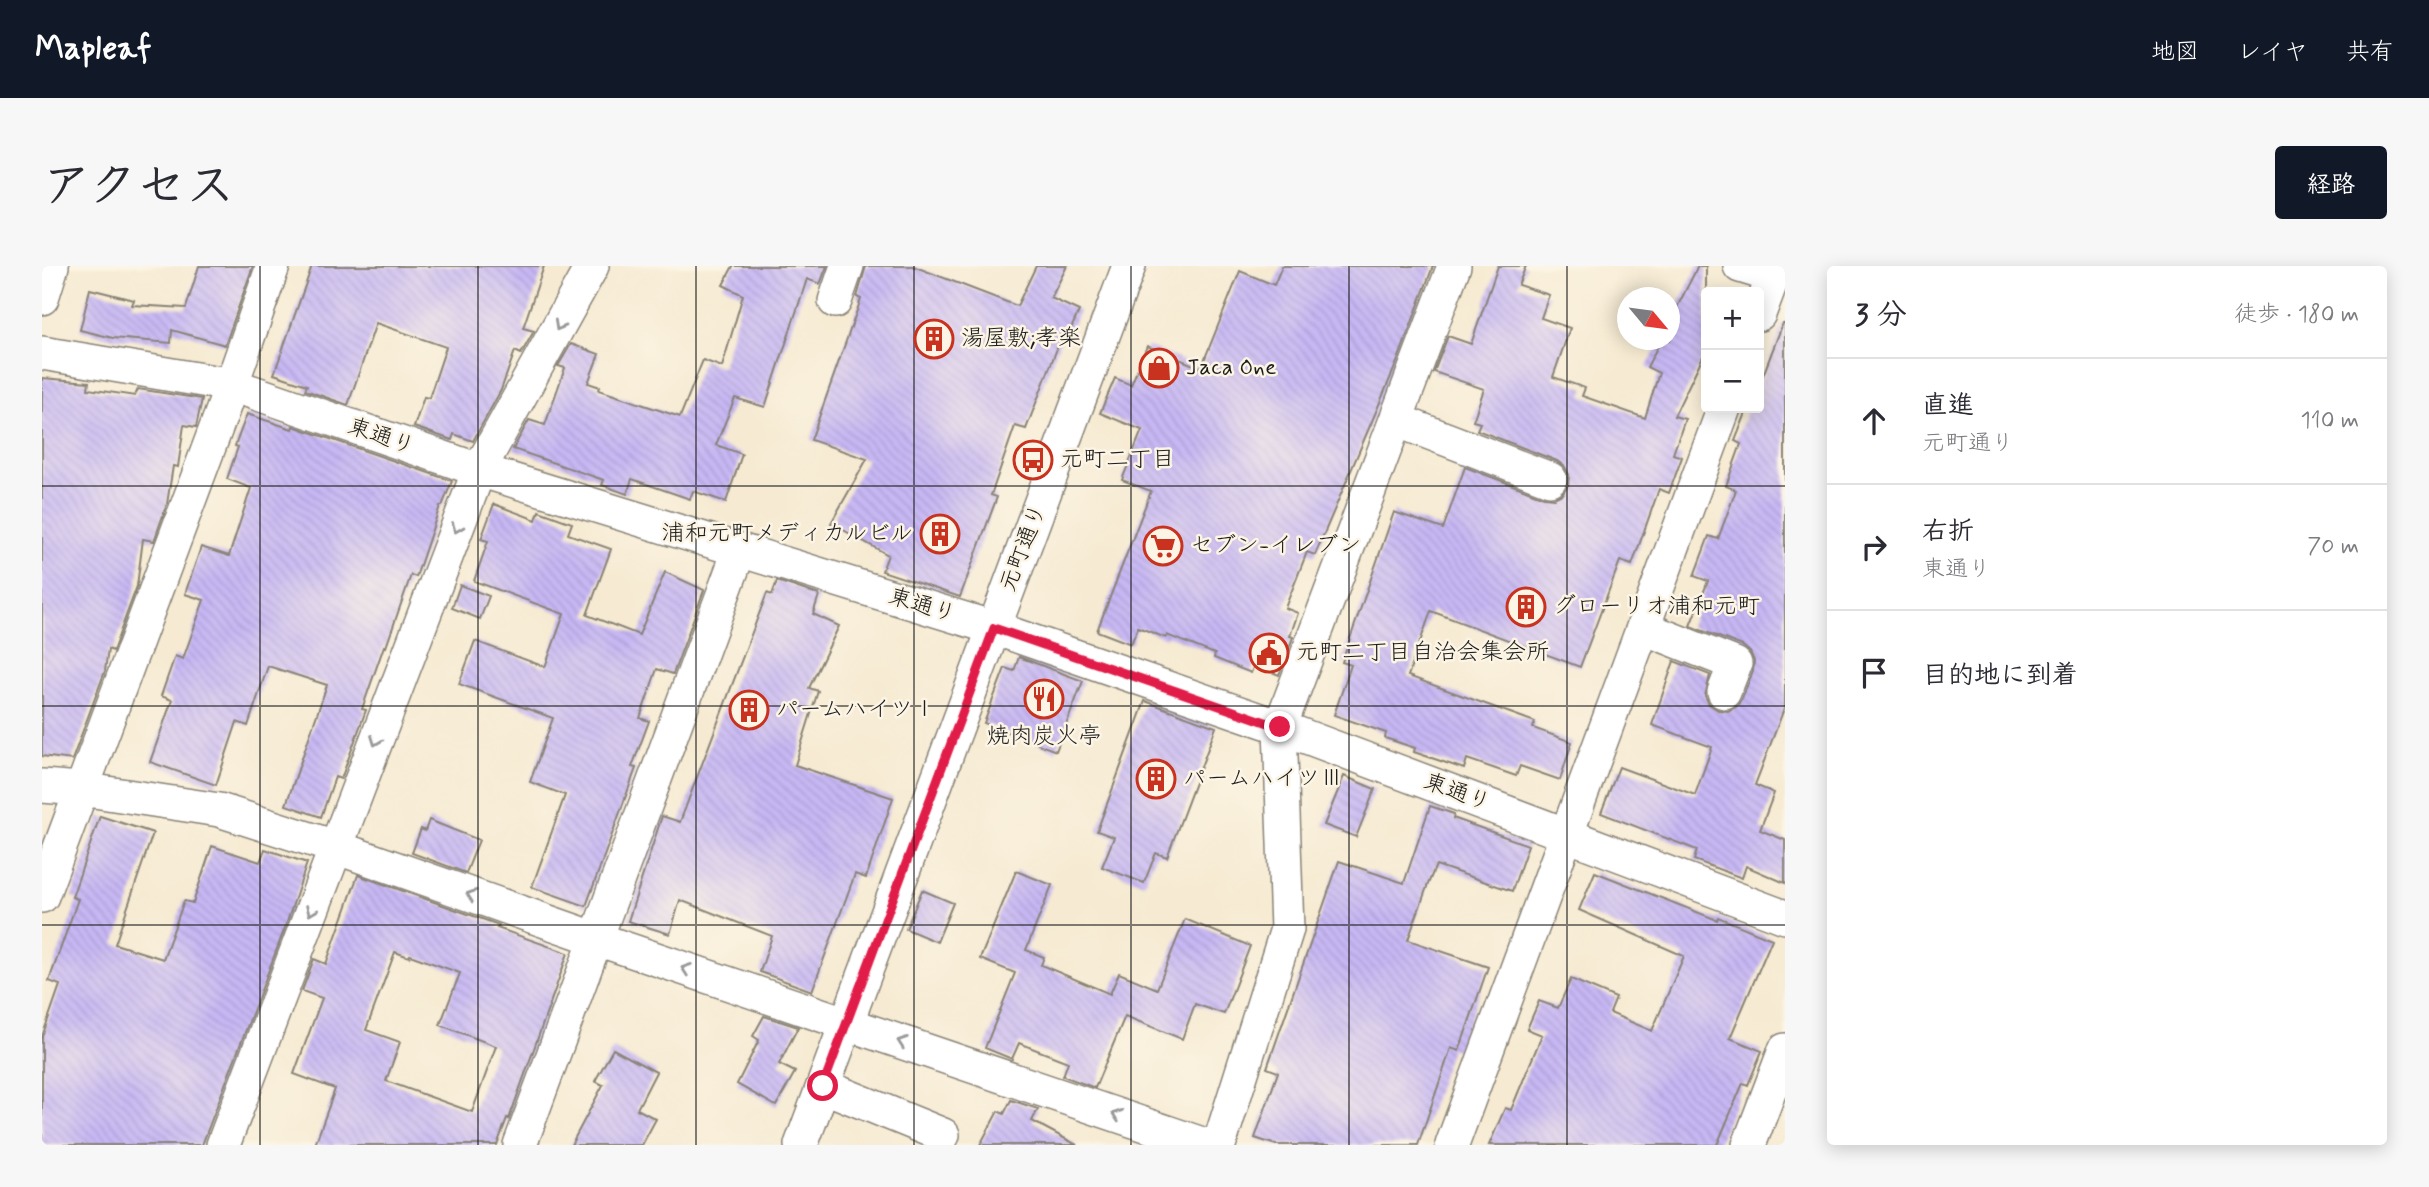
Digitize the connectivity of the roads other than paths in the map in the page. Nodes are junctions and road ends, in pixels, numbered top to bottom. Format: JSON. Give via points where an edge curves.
{"nodes":[{"id":1,"x":52,"y":266,"type":"edge"},
{"id":2,"x":273,"y":266,"type":"edge"},
{"id":3,"x":593,"y":266,"type":"edge"},
{"id":4,"x":847,"y":266,"type":"edge"},
{"id":5,"x":1129,"y":266,"type":"edge"},
{"id":6,"x":1454,"y":266,"type":"edge"},
{"id":7,"x":1740,"y":266,"type":"edge"},
{"id":8,"x":1775,"y":271,"type":"edge"},
{"id":9,"x":42,"y":298,"type":"edge"},
{"id":10,"x":835,"y":301,"type":"dead end"},
{"id":11,"x":1764,"y":301,"type":"edge"},
{"id":12,"x":42,"y":354,"type":"edge"},
{"id":13,"x":232,"y":385,"type":"junction"},
{"id":14,"x":1722,"y":413,"type":"edge"},
{"id":15,"x":1396,"y":420,"type":"junction"},
{"id":16,"x":479,"y":470,"type":"junction"},
{"id":17,"x":1550,"y":479,"type":"dead end"},
{"id":18,"x":739,"y":551,"type":"junction"},
{"id":19,"x":994,"y":628,"type":"junction"},
{"id":20,"x":1644,"y":628,"type":"junction"},
{"id":21,"x":1724,"y":692,"type":"dead end"},
{"id":22,"x":1280,"y":727,"type":"junction"},
{"id":23,"x":42,"y":786,"type":"edge"},
{"id":24,"x":81,"y":789,"type":"junction"},
{"id":25,"x":1568,"y":834,"type":"junction"},
{"id":26,"x":335,"y":847,"type":"junction"},
{"id":27,"x":42,"y":896,"type":"edge"},
{"id":28,"x":1785,"y":916,"type":"edge"},
{"id":29,"x":597,"y":939,"type":"junction"},
{"id":30,"x":846,"y":1023,"type":"junction"},
{"id":31,"x":1785,"y":1050,"type":"edge"},
{"id":32,"x":823,"y":1086,"type":"junction"},
{"id":33,"x":943,"y":1135,"type":"dead end"},
{"id":34,"x":223,"y":1145,"type":"edge"},
{"id":35,"x":520,"y":1145,"type":"edge"},
{"id":36,"x":801,"y":1145,"type":"edge"},
{"id":37,"x":1205,"y":1145,"type":"edge"},
{"id":38,"x":1219,"y":1145,"type":"edge"},
{"id":39,"x":1452,"y":1145,"type":"edge"},
{"id":40,"x":1749,"y":1145,"type":"edge"}],
"edges":[{"from":1,"to":9,"type":"street"},
{"from":2,"to":13,"type":"street"},
{"from":3,"to":16,"type":"street","one_way":true},
{"from":4,"to":10,"type":"street"},
{"from":5,"to":19,"type":"street","name":"元町通り"},
{"from":6,"to":15,"type":"street"},
{"from":7,"to":8,"type":"street"},
{"from":8,"to":11,"type":"street"},
{"from":12,"to":13,"type":"street","name":"東通り"},
{"from":13,"to":16,"type":"street","name":"東通り"},
{"from":13,"to":24,"type":"street"},
{"from":14,"to":20,"type":"street"},
{"from":15,"to":17,"type":"street"},
{"from":15,"to":22,"type":"street"},
{"from":16,"to":18,"type":"street","name":"東通り"},
{"from":16,"to":26,"type":"street","one_way":true},
{"from":18,"to":19,"type":"street","name":"東通り"},
{"from":18,"to":29,"type":"street"},
{"from":19,"to":22,"type":"street","name":"東通り"},
{"from":19,"to":30,"type":"street","name":"元町通り"},
{"from":20,"to":21,"type":"street","via":[[1735,664]]},
{"from":20,"to":25,"type":"street"},
{"from":22,"to":25,"type":"street","name":"東通り"},
{"from":22,"to":38,"type":"street","via":[[1287,929]]},
{"from":23,"to":24,"type":"street"},
{"from":24,"to":26,"type":"street","via":[[219,810]]},
{"from":24,"to":27,"type":"street"},
{"from":25,"to":28,"type":"street","name":"東通り"},
{"from":25,"to":39,"type":"street"},
{"from":29,"to":26,"type":"street","one_way":true},
{"from":26,"to":34,"type":"street","one_way":true},
{"from":30,"to":29,"type":"street","one_way":true},
{"from":29,"to":35,"type":"street"},
{"from":30,"to":32,"type":"street","name":"元町通り"},
{"from":37,"to":30,"type":"street","one_way":true},
{"from":31,"to":40,"type":"street"},
{"from":32,"to":33,"type":"street"},
{"from":32,"to":36,"type":"street","name":"元町通り"}]}
